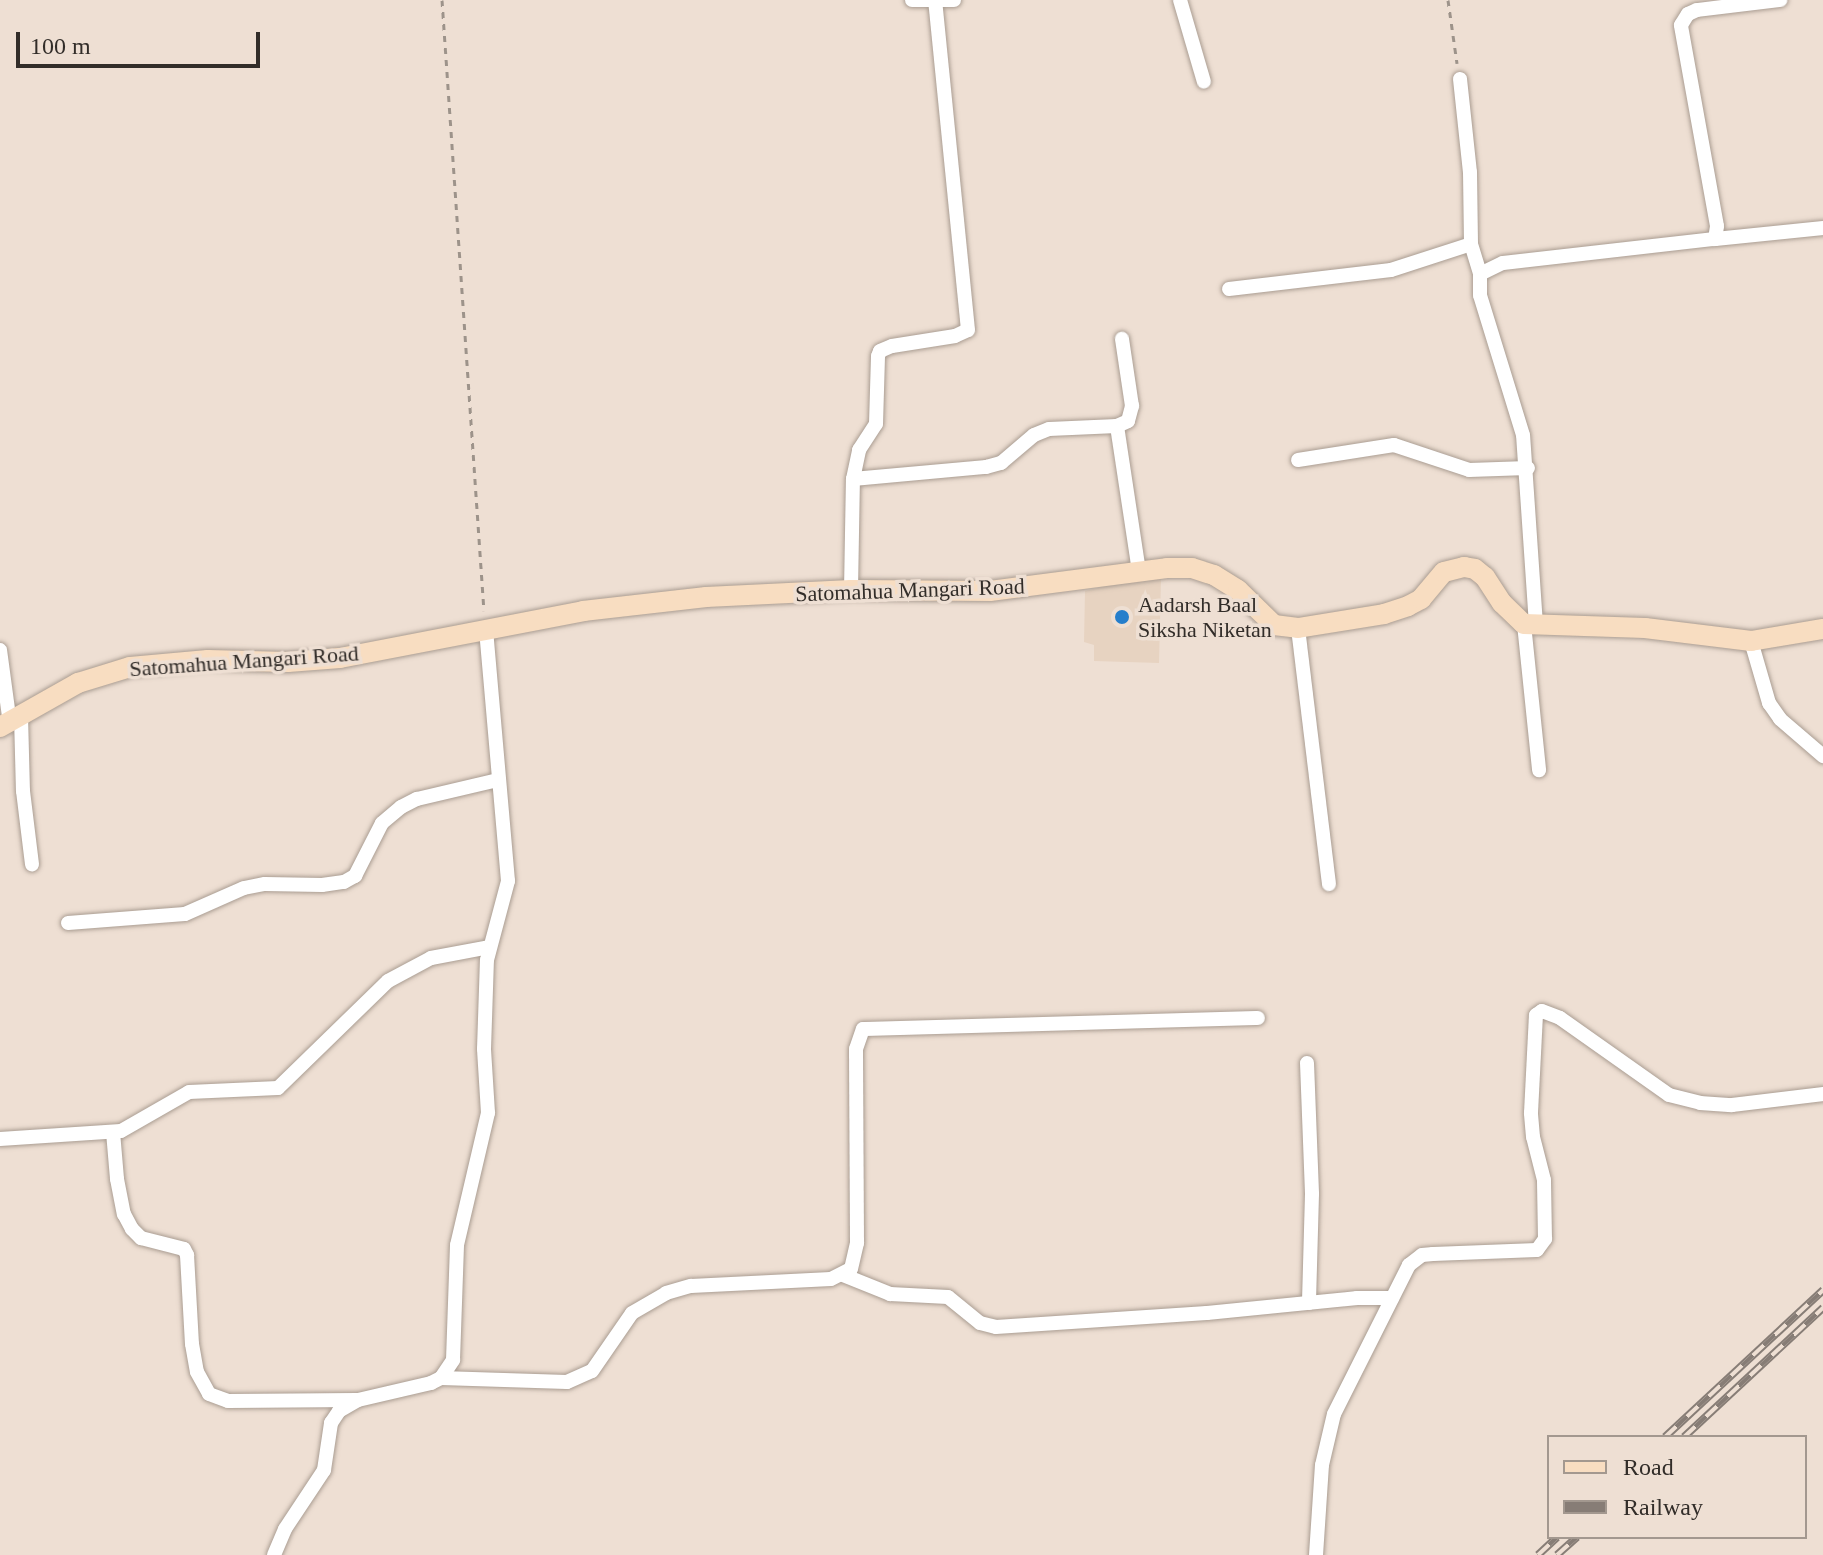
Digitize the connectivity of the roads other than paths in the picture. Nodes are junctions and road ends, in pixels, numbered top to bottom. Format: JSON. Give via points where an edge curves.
{"nodes":[{"id":1,"x":912,"y":0,"type":"edge"},
{"id":2,"x":954,"y":0,"type":"edge"},
{"id":3,"x":1180,"y":0,"type":"edge"},
{"id":4,"x":1780,"y":0,"type":"edge"},
{"id":5,"x":935,"y":2,"type":"junction"},
{"id":6,"x":1460,"y":79,"type":"road end"},
{"id":7,"x":1204,"y":82,"type":"dead end"},
{"id":8,"x":1823,"y":228,"type":"edge"},
{"id":9,"x":1715,"y":239,"type":"junction"},
{"id":10,"x":1471,"y":244,"type":"junction"},
{"id":11,"x":1480,"y":274,"type":"junction"},
{"id":12,"x":1229,"y":289,"type":"dead end"},
{"id":13,"x":1122,"y":339,"type":"dead end"},
{"id":14,"x":1117,"y":426,"type":"junction"},
{"id":15,"x":1298,"y":460,"type":"dead end"},
{"id":16,"x":1528,"y":468,"type":"junction"},
{"id":17,"x":853,"y":479,"type":"junction"},
{"id":18,"x":1139,"y":572,"type":"junction"},
{"id":19,"x":851,"y":590,"type":"junction"},
{"id":20,"x":1530,"y":624,"type":"junction"},
{"id":21,"x":1298,"y":628,"type":"junction"},
{"id":22,"x":1823,"y":629,"type":"edge"},
{"id":23,"x":486,"y":632,"type":"junction"},
{"id":24,"x":1751,"y":641,"type":"junction"},
{"id":25,"x":0,"y":650,"type":"edge"},
{"id":26,"x":10,"y":722,"type":"edge"},
{"id":27,"x":1823,"y":756,"type":"edge"},
{"id":28,"x":1539,"y":770,"type":"dead end"},
{"id":29,"x":498,"y":780,"type":"junction"},
{"id":30,"x":32,"y":864,"type":"dead end"},
{"id":31,"x":1329,"y":884,"type":"dead end"},
{"id":32,"x":68,"y":923,"type":"dead end"},
{"id":33,"x":489,"y":947,"type":"junction"},
{"id":34,"x":1258,"y":1018,"type":"dead end"},
{"id":35,"x":1307,"y":1063,"type":"dead end"},
{"id":36,"x":1823,"y":1094,"type":"edge"},
{"id":37,"x":113,"y":1132,"type":"junction"},
{"id":38,"x":0,"y":1139,"type":"edge"},
{"id":39,"x":843,"y":1275,"type":"junction"},
{"id":40,"x":1392,"y":1298,"type":"junction"},
{"id":41,"x":1309,"y":1303,"type":"junction"},
{"id":42,"x":441,"y":1378,"type":"junction"},
{"id":43,"x":358,"y":1400,"type":"junction"},
{"id":44,"x":274,"y":1555,"type":"edge"},
{"id":45,"x":1316,"y":1555,"type":"edge"}],
"edges":[{"from":1,"to":5,"type":"street"},
{"from":2,"to":5,"type":"street"},
{"from":3,"to":7,"type":"street"},
{"from":4,"to":9,"type":"street","via":[[1697,10],[1681,25],[1717,226]]},
{"from":5,"to":17,"type":"street","via":[[968,330],[880,351],[876,424],[859,450]]},
{"from":6,"to":10,"type":"street"},
{"from":8,"to":9,"type":"street"},
{"from":9,"to":11,"type":"street","via":[[1503,263]]},
{"from":10,"to":11,"type":"street"},
{"from":10,"to":12,"type":"street","via":[[1391,270]]},
{"from":11,"to":16,"type":"street","via":[[1480,295],[1517,411]]},
{"from":13,"to":14,"type":"street","via":[[1132,406],[1128,421]]},
{"from":14,"to":17,"type":"street","via":[[1049,429],[1001,463],[986,467]]},
{"from":14,"to":18,"type":"street"},
{"from":15,"to":16,"type":"street","via":[[1394,445],[1469,470]]},
{"from":16,"to":20,"type":"street"},
{"from":17,"to":19,"type":"street"},
{"from":18,"to":19,"type":"street","name":"Satomahua Mangari Road","via":[[990,591]]},
{"from":18,"to":21,"type":"street","name":"Satomahua Mangari Road","via":[[1192,568],[1214,575],[1274,625]]},
{"from":19,"to":23,"type":"street","name":"Satomahua Mangari Road","via":[[706,597],[583,611]]},
{"from":20,"to":21,"type":"street","via":[[1502,603],[1485,577],[1464,567],[1444,572],[1408,606]]},
{"from":20,"to":24,"type":"street","via":[[1645,628]]},
{"from":20,"to":28,"type":"street"},
{"from":21,"to":31,"type":"street"},
{"from":22,"to":24,"type":"street"},
{"from":23,"to":26,"type":"street","name":"Satomahua Mangari Road","via":[[340,658],[130,667],[78,683]]},
{"from":23,"to":29,"type":"street"},
{"from":24,"to":27,"type":"street","via":[[1769,703]]},
{"from":25,"to":26,"type":"street"},
{"from":26,"to":30,"type":"street"},
{"from":29,"to":32,"type":"street","via":[[401,807],[382,823],[355,876],[344,882],[265,884],[185,914]]},
{"from":29,"to":33,"type":"street","via":[[508,881]]},
{"from":33,"to":37,"type":"street","via":[[431,958],[388,981],[284,1086],[189,1092],[132,1127]]},
{"from":33,"to":42,"type":"street","via":[[484,998],[488,1113],[457,1245],[453,1360]]},
{"from":34,"to":39,"type":"street","via":[[863,1029],[856,1049],[857,1243],[851,1269]]},
{"from":35,"to":41,"type":"street"},
{"from":36,"to":40,"type":"street","via":[[1732,1105],[1669,1095],[1560,1018],[1542,1011],[1533,1025],[1531,1113],[1544,1180],[1546,1231],[1541,1246],[1519,1252],[1422,1255],[1409,1265]]},
{"from":37,"to":38,"type":"street"},
{"from":37,"to":43,"type":"street","via":[[117,1179],[132,1229],[141,1238],[184,1249],[187,1255],[192,1344],[197,1372],[209,1394],[228,1401]]},
{"from":39,"to":41,"type":"street","via":[[890,1294],[948,1297],[980,1323],[996,1327]]},
{"from":39,"to":42,"type":"street","via":[[816,1281],[691,1286],[666,1293],[632,1313],[592,1371],[567,1382]]},
{"from":40,"to":41,"type":"street"},
{"from":40,"to":45,"type":"street","via":[[1334,1414],[1322,1465]]},
{"from":42,"to":43,"type":"street"},
{"from":43,"to":44,"type":"street","via":[[331,1423],[324,1470]]}]}
